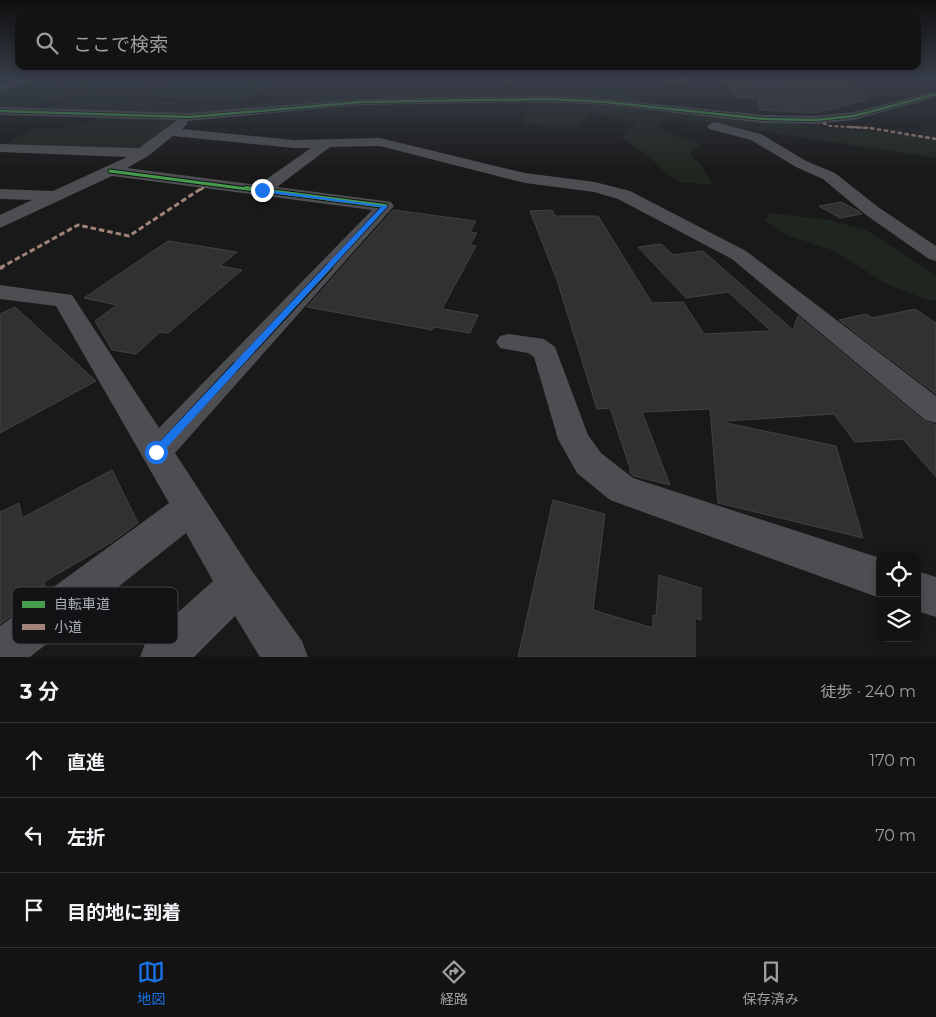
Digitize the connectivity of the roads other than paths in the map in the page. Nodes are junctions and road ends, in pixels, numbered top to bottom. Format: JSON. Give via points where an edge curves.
{"nodes":[{"id":1,"x":274,"y":110,"type":"edge"},
{"id":2,"x":660,"y":110,"type":"edge"},
{"id":3,"x":677,"y":110,"type":"edge"},
{"id":4,"x":878,"y":110,"type":"edge"},
{"id":5,"x":0,"y":111,"type":"edge"},
{"id":6,"x":49,"y":113,"type":"junction"},
{"id":7,"x":190,"y":117,"type":"junction"},
{"id":8,"x":24,"y":124,"type":"dead end"},
{"id":9,"x":170,"y":132,"type":"junction"},
{"id":10,"x":326,"y":144,"type":"junction"},
{"id":11,"x":0,"y":148,"type":"edge"},
{"id":12,"x":143,"y":153,"type":"junction"},
{"id":13,"x":110,"y":170,"type":"junction"},
{"id":14,"x":262,"y":190,"type":"junction"},
{"id":15,"x":0,"y":194,"type":"edge"},
{"id":16,"x":55,"y":196,"type":"junction"},
{"id":17,"x":0,"y":222,"type":"edge"},
{"id":18,"x":936,"y":255,"type":"edge"},
{"id":19,"x":0,"y":292,"type":"edge"},
{"id":20,"x":509,"y":342,"type":"dead end"},
{"id":21,"x":936,"y":412,"type":"edge"},
{"id":22,"x":156,"y":452,"type":"junction"},
{"id":23,"x":190,"y":508,"type":"junction"},
{"id":24,"x":876,"y":577,"type":"edge"},
{"id":25,"x":238,"y":585,"type":"junction"},
{"id":26,"x":86,"y":587,"type":"edge"},
{"id":27,"x":921,"y":592,"type":"edge"},
{"id":28,"x":936,"y":597,"type":"edge"},
{"id":29,"x":178,"y":642,"type":"edge"},
{"id":30,"x":12,"y":644,"type":"edge"},
{"id":31,"x":176,"y":644,"type":"edge"},
{"id":32,"x":0,"y":653,"type":"edge"},
{"id":33,"x":162,"y":657,"type":"edge"},
{"id":34,"x":286,"y":657,"type":"edge"}],
"edges":[{"from":1,"to":7,"type":"street"},
{"from":2,"to":18,"type":"street","via":[[771,144],[801,164],[829,176],[872,211]]},
{"from":3,"to":4,"type":"street","via":[[765,119],[815,120]]},
{"from":5,"to":6,"type":"street"},
{"from":6,"to":7,"type":"street"},
{"from":6,"to":8,"type":"street"},
{"from":7,"to":9,"type":"street"},
{"from":9,"to":10,"type":"street"},
{"from":9,"to":12,"type":"street"},
{"from":10,"to":14,"type":"street"},
{"from":10,"to":21,"type":"street","via":[[380,142],[526,178],[595,187],[624,195],[739,255]]},
{"from":11,"to":12,"type":"street"},
{"from":12,"to":13,"type":"street"},
{"from":13,"to":14,"type":"street"},
{"from":13,"to":16,"type":"street"},
{"from":14,"to":22,"type":"street","via":[[385,206]]},
{"from":15,"to":16,"type":"street"},
{"from":16,"to":17,"type":"street"},
{"from":19,"to":22,"type":"street","via":[[64,300]]},
{"from":20,"to":24,"type":"street","via":[[535,345],[546,353],[574,439],[589,463],[622,489]]},
{"from":22,"to":23,"type":"street"},
{"from":23,"to":25,"type":"street"},
{"from":23,"to":26,"type":"street"},
{"from":25,"to":29,"type":"street"},
{"from":25,"to":34,"type":"street"},
{"from":27,"to":28,"type":"street"},
{"from":30,"to":32,"type":"street"},
{"from":31,"to":33,"type":"street"}]}
